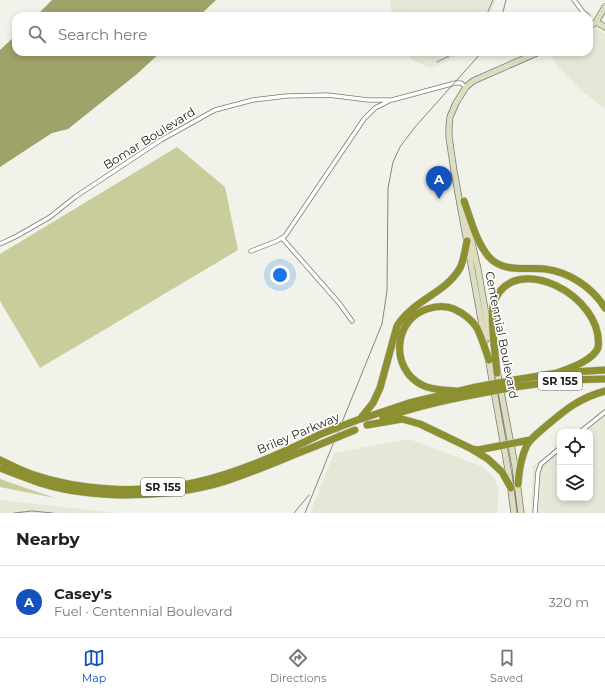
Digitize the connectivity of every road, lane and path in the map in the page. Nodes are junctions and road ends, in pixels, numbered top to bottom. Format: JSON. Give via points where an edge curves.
{"nodes":[{"id":1,"x":574,"y":0,"type":"edge"},
{"id":2,"x":605,"y":7,"type":"edge"},
{"id":3,"x":583,"y":12,"type":"edge"},
{"id":4,"x":593,"y":19,"type":"edge"},
{"id":5,"x":596,"y":22,"type":"junction"},
{"id":6,"x":593,"y":24,"type":"edge"},
{"id":7,"x":605,"y":27,"type":"edge"},
{"id":8,"x":529,"y":56,"type":"edge"},
{"id":9,"x":466,"y":87,"type":"junction"},
{"id":10,"x":392,"y":100,"type":"junction"},
{"id":11,"x":454,"y":162,"type":"junction"},
{"id":12,"x":464,"y":201,"type":"junction"},
{"id":13,"x":282,"y":238,"type":"junction"},
{"id":14,"x":467,"y":241,"type":"junction"},
{"id":15,"x":0,"y":244,"type":"edge"},
{"id":16,"x":251,"y":251,"type":"dead end"},
{"id":17,"x":605,"y":308,"type":"edge"},
{"id":18,"x":352,"y":321,"type":"dead end"},
{"id":19,"x":489,"y":360,"type":"junction"},
{"id":20,"x":605,"y":370,"type":"edge"},
{"id":21,"x":498,"y":372,"type":"junction"},
{"id":22,"x":557,"y":373,"type":"junction"},
{"id":23,"x":605,"y":379,"type":"edge"},
{"id":24,"x":514,"y":384,"type":"junction"},
{"id":25,"x":605,"y":390,"type":"edge"},
{"id":26,"x":454,"y":391,"type":"junction"},
{"id":27,"x":477,"y":391,"type":"junction"},
{"id":28,"x":605,"y":412,"type":"edge"},
{"id":29,"x":360,"y":419,"type":"junction"},
{"id":30,"x":367,"y":425,"type":"junction"},
{"id":31,"x":584,"y":429,"type":"edge"},
{"id":32,"x":530,"y":440,"type":"junction"},
{"id":33,"x":507,"y":444,"type":"junction"},
{"id":34,"x":470,"y":448,"type":"junction"},
{"id":35,"x":557,"y":451,"type":"edge"},
{"id":36,"x":0,"y":460,"type":"edge"},
{"id":37,"x":0,"y":468,"type":"edge"},
{"id":38,"x":518,"y":484,"type":"junction"},
{"id":39,"x":511,"y":488,"type":"junction"},
{"id":40,"x":514,"y":513,"type":"edge"},
{"id":41,"x":522,"y":513,"type":"edge"},
{"id":42,"x":536,"y":513,"type":"edge"}],
"edges":[{"from":1,"to":3,"type":"street"},
{"from":2,"to":5,"type":"main road"},
{"from":4,"to":5,"type":"street"},
{"from":5,"to":6,"type":"main road"},
{"from":5,"to":7,"type":"main road"},
{"from":8,"to":9,"type":"main road","name":"Centennial Boulevard","via":[[477,78]]},
{"from":9,"to":10,"type":"street","name":"Bomar Boulevard","via":[[461,83],[455,83]]},
{"from":9,"to":11,"type":"main road","name":"Centennial Boulevard","via":[[456,103],[450,122],[449,136]]},
{"from":10,"to":13,"type":"street","via":[[367,115]]},
{"from":10,"to":15,"type":"street","name":"Bomar Boulevard","via":[[328,95],[286,96],[253,100],[215,110],[160,140],[75,197],[50,217]]},
{"from":11,"to":12,"type":"main road","name":"Centennial Boulevard"},
{"from":11,"to":14,"type":"main road","name":"Centennial Boulevard"},
{"from":12,"to":17,"type":"highway","via":[[478,240],[490,258],[499,265],[509,268],[547,269],[578,280],[591,290]]},
{"from":12,"to":21,"type":"main road","name":"Centennial Boulevard"},
{"from":13,"to":16,"type":"street"},
{"from":13,"to":18,"type":"street","via":[[340,303]]},
{"from":14,"to":19,"type":"main road","name":"Centennial Boulevard"},
{"from":14,"to":29,"type":"highway","via":[[460,267],[454,276],[408,311],[400,322],[380,388]]},
{"from":19,"to":26,"type":"highway","via":[[476,328],[462,313],[450,307],[422,310],[407,322],[402,330],[399,349],[403,365],[413,379],[422,385]]},
{"from":19,"to":33,"type":"main road","name":"Centennial Boulevard"},
{"from":20,"to":22,"type":"highway","name":"Briley Parkway","number":"SR 155"},
{"from":21,"to":22,"type":"highway","via":[[493,304],[497,295],[511,284],[538,279],[556,282],[577,292],[594,311],[601,328],[602,336],[598,349],[590,358]]},
{"from":21,"to":33,"type":"main road","name":"Centennial Boulevard"},
{"from":22,"to":24,"type":"highway","name":"Briley Parkway","number":"SR 155"},
{"from":23,"to":24,"type":"highway","name":"Briley Parkway","number":"SR 155"},
{"from":24,"to":27,"type":"highway","name":"Briley Parkway","number":"SR 155","bridge":true},
{"from":25,"to":32,"type":"highway","via":[[589,395],[564,411]]},
{"from":26,"to":27,"type":"highway","name":"Briley Parkway","number":"SR 155"},
{"from":26,"to":29,"type":"highway","name":"Briley Parkway","number":"SR 155","via":[[409,402]]},
{"from":27,"to":30,"type":"highway","name":"Briley Parkway","number":"SR 155","via":[[408,410]]},
{"from":28,"to":31,"type":"street"},
{"from":29,"to":36,"type":"highway","name":"Briley Parkway","number":"SR 155","bridge":true,"via":[[230,472],[193,483],[160,488],[131,490],[68,484],[30,474]]},
{"from":30,"to":34,"type":"highway","via":[[392,420],[412,420]]},
{"from":30,"to":37,"type":"highway","name":"Briley Parkway","number":"SR 155","bridge":true,"via":[[222,482],[162,494],[105,494],[68,489],[41,483]]},
{"from":32,"to":33,"type":"highway"},
{"from":32,"to":38,"type":"highway","via":[[521,462]]},
{"from":33,"to":34,"type":"highway","via":[[478,450]]},
{"from":33,"to":38,"type":"main road","name":"Centennial Boulevard"},
{"from":33,"to":39,"type":"main road","name":"Centennial Boulevard"},
{"from":34,"to":39,"type":"highway","via":[[495,464],[505,475]]},
{"from":35,"to":42,"type":"street","via":[[542,464],[538,472]]},
{"from":38,"to":41,"type":"main road","name":"Centennial Boulevard"},
{"from":39,"to":40,"type":"main road","name":"Centennial Boulevard"}]}
